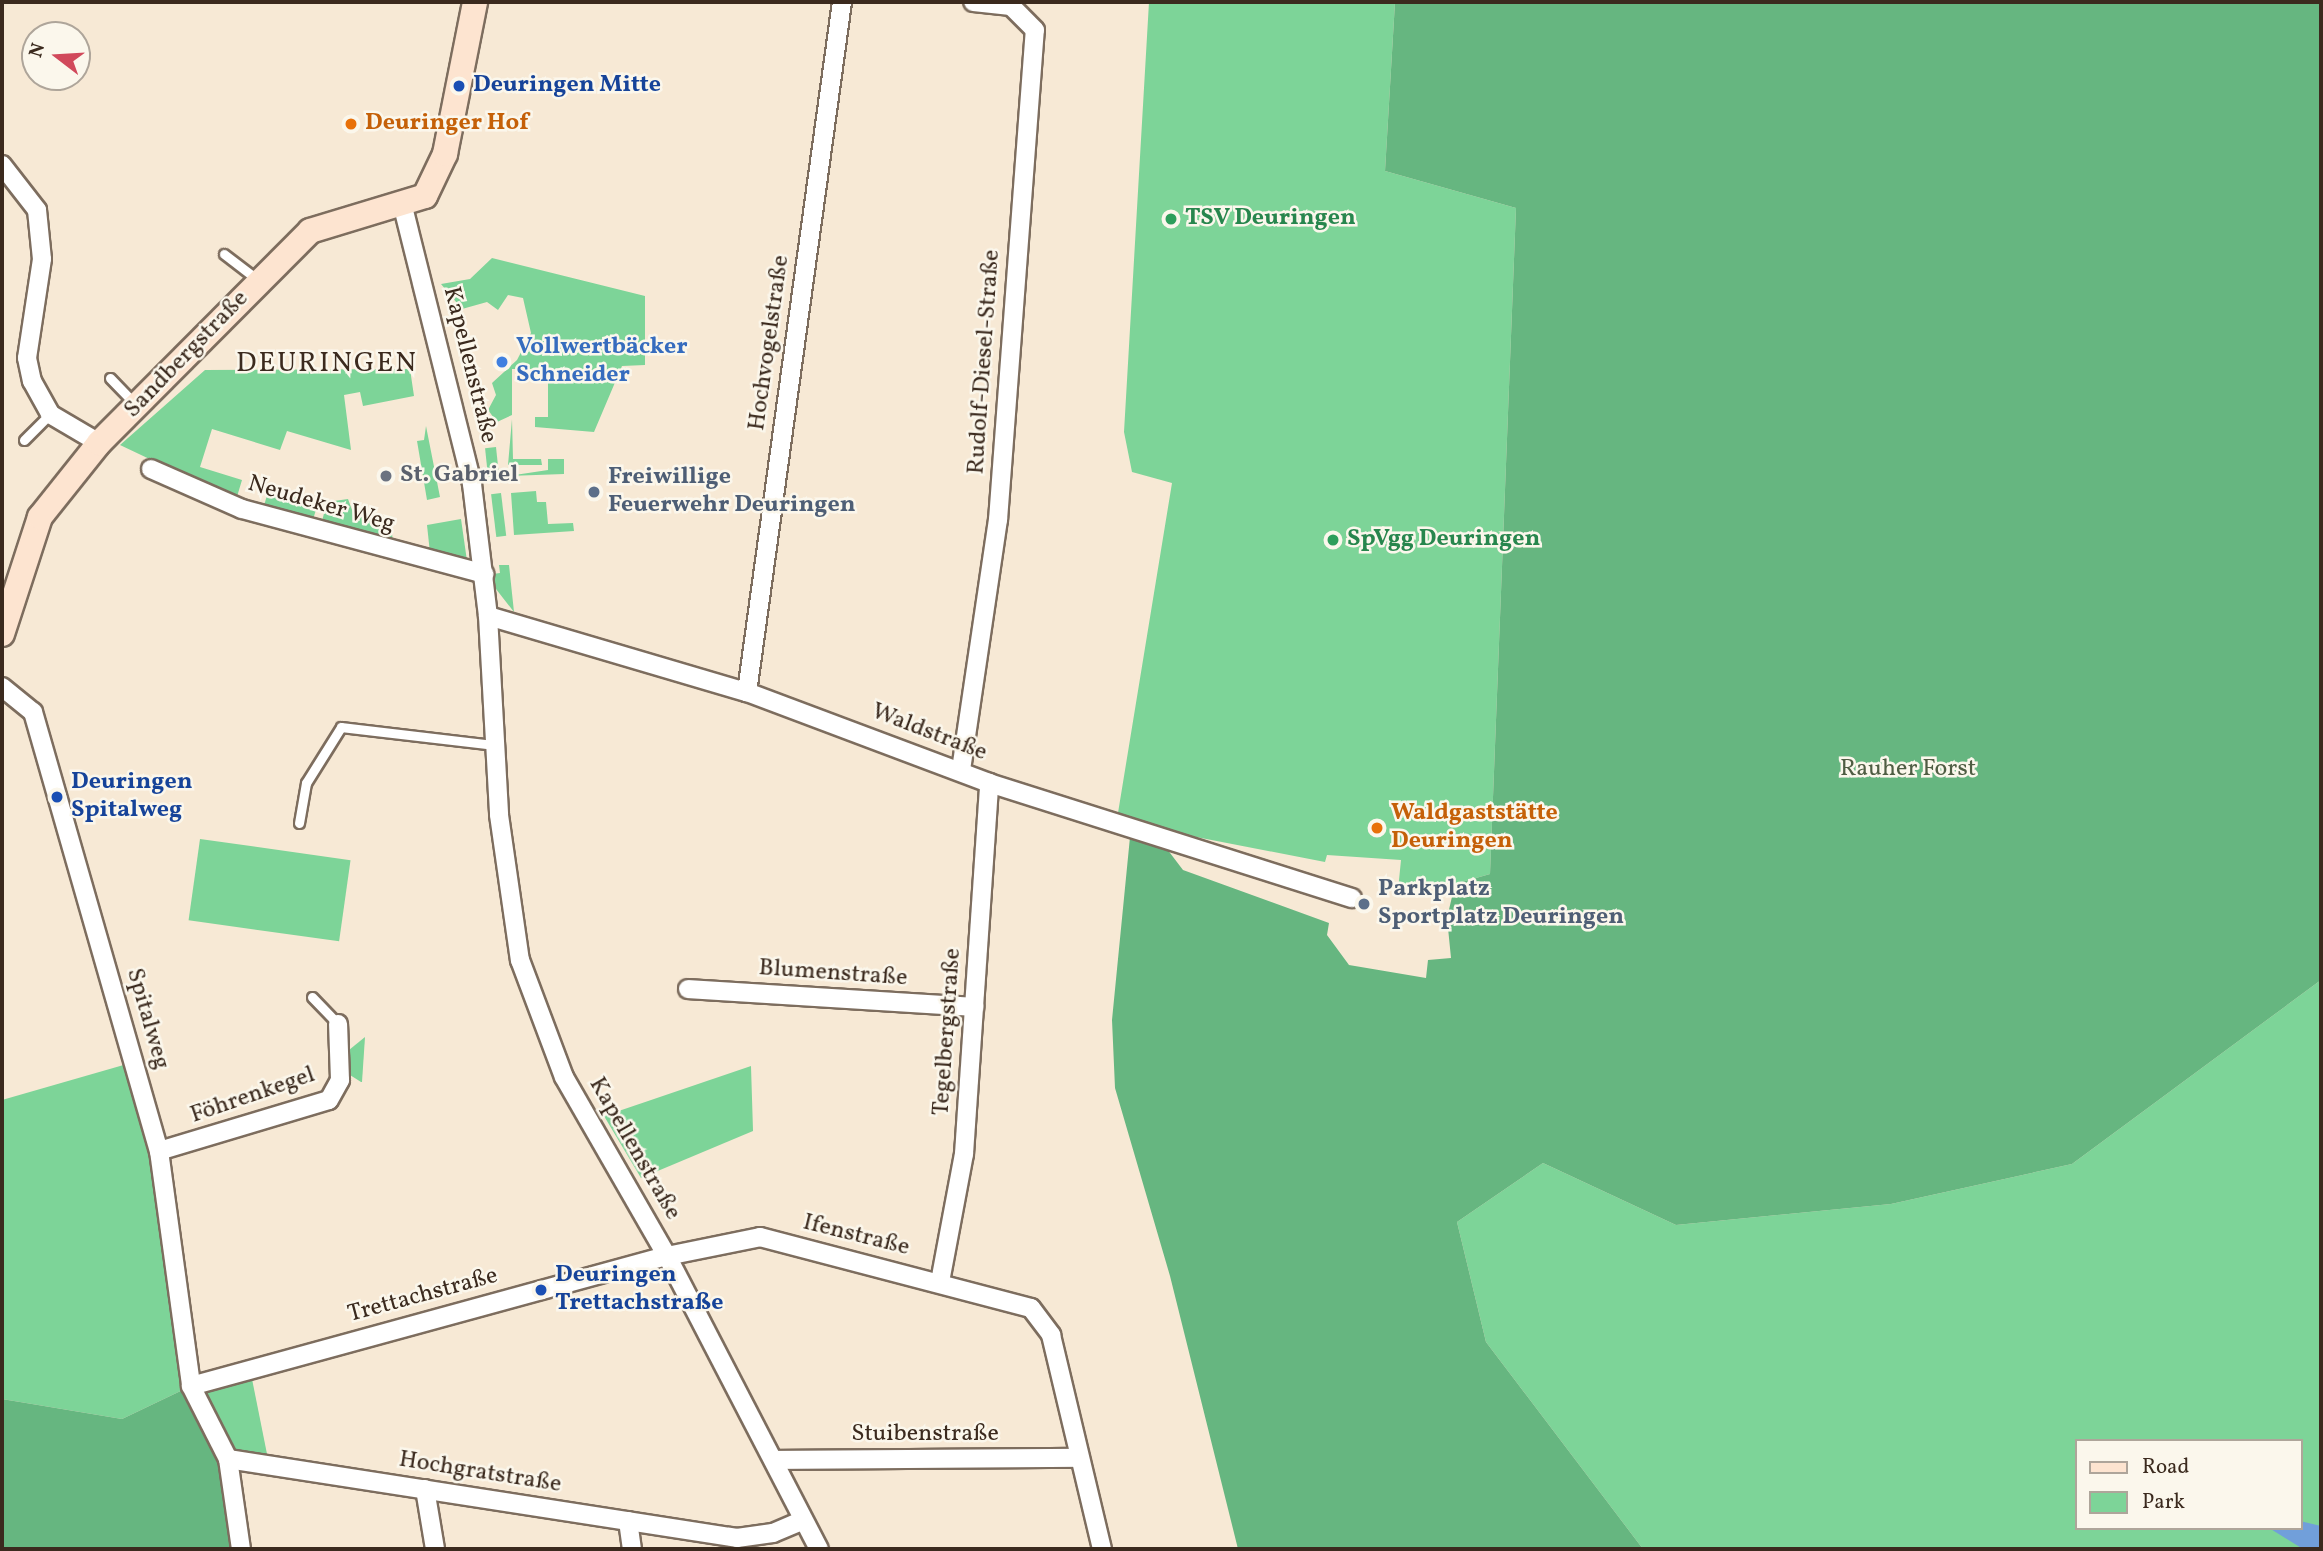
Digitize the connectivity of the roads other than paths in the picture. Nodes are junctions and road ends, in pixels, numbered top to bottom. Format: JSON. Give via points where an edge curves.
{"nodes":[{"id":1,"x":475,"y":2,"type":"edge"},
{"id":2,"x":842,"y":2,"type":"edge"},
{"id":3,"x":972,"y":2,"type":"edge"},
{"id":4,"x":2,"y":165,"type":"edge"},
{"id":5,"x":403,"y":207,"type":"junction"},
{"id":6,"x":225,"y":254,"type":"dead end"},
{"id":7,"x":258,"y":281,"type":"junction"},
{"id":8,"x":110,"y":378,"type":"dead end"},
{"id":9,"x":138,"y":407,"type":"junction"},
{"id":10,"x":50,"y":414,"type":"junction"},
{"id":11,"x":24,"y":440,"type":"dead end"},
{"id":12,"x":99,"y":443,"type":"junction"},
{"id":13,"x":151,"y":469,"type":"dead end"},
{"id":14,"x":484,"y":574,"type":"junction"},
{"id":15,"x":488,"y":616,"type":"junction"},
{"id":16,"x":2,"y":634,"type":"edge"},
{"id":17,"x":2,"y":687,"type":"edge"},
{"id":18,"x":747,"y":692,"type":"junction"},
{"id":19,"x":495,"y":745,"type":"junction"},
{"id":20,"x":961,"y":770,"type":"junction"},
{"id":21,"x":989,"y":783,"type":"junction"},
{"id":22,"x":299,"y":823,"type":"dead end"},
{"id":23,"x":1352,"y":898,"type":"dead end"},
{"id":24,"x":688,"y":989,"type":"dead end"},
{"id":25,"x":312,"y":997,"type":"dead end"},
{"id":26,"x":974,"y":1007,"type":"junction"},
{"id":27,"x":338,"y":1024,"type":"joint"},
{"id":28,"x":159,"y":1152,"type":"junction"},
{"id":29,"x":667,"y":1256,"type":"junction"},
{"id":30,"x":940,"y":1282,"type":"junction"},
{"id":31,"x":191,"y":1386,"type":"junction"},
{"id":32,"x":1076,"y":1458,"type":"junction"},
{"id":33,"x":228,"y":1459,"type":"junction"},
{"id":34,"x":775,"y":1461,"type":"junction"},
{"id":35,"x":425,"y":1489,"type":"junction"},
{"id":36,"x":803,"y":1520,"type":"junction"},
{"id":37,"x":628,"y":1521,"type":"junction"},
{"id":38,"x":241,"y":1549,"type":"edge"},
{"id":39,"x":435,"y":1549,"type":"edge"},
{"id":40,"x":632,"y":1549,"type":"edge"},
{"id":41,"x":819,"y":1549,"type":"edge"},
{"id":42,"x":1102,"y":1549,"type":"edge"}],
"edges":[{"from":1,"to":5,"type":"street","name":"Sandbergstraße","via":[[445,154],[425,196]]},
{"from":2,"to":18,"type":"street","name":"Hochvogelstraße"},
{"from":3,"to":20,"type":"street","name":"Rudolf-Diesel-Straße","via":[[1011,6],[1035,30],[998,520]]},
{"from":4,"to":10,"type":"street","via":[[37,210],[42,259],[27,358]]},
{"from":5,"to":7,"type":"street","name":"Sandbergstraße","via":[[310,231]]},
{"from":5,"to":14,"type":"street","name":"Kapellenstraße","via":[[454,396]]},
{"from":6,"to":7,"type":"lane"},
{"from":7,"to":9,"type":"street","name":"Sandbergstraße"},
{"from":8,"to":9,"type":"lane"},
{"from":9,"to":12,"type":"street","name":"Sandbergstraße"},
{"from":10,"to":11,"type":"lane"},
{"from":10,"to":12,"type":"street"},
{"from":12,"to":16,"type":"street","name":"Sandbergstraße","via":[[40,517]]},
{"from":13,"to":14,"type":"street","name":"Neudeker Weg","via":[[242,509]]},
{"from":14,"to":15,"type":"street","name":"Kapellenstraße"},
{"from":15,"to":18,"type":"street","name":"Waldstraße"},
{"from":15,"to":19,"type":"street","name":"Kapellenstraße"},
{"from":17,"to":28,"type":"street","name":"Spitalweg","via":[[33,712]]},
{"from":18,"to":20,"type":"street","name":"Waldstraße"},
{"from":19,"to":22,"type":"lane","via":[[341,727],[306,783]]},
{"from":19,"to":29,"type":"street","name":"Kapellenstraße","via":[[511,906],[539,1016],[564,1077]]},
{"from":20,"to":21,"type":"street","name":"Waldstraße"},
{"from":21,"to":23,"type":"street","name":"Waldstraße"},
{"from":21,"to":26,"type":"street","name":"Tegelbergstraße"},
{"from":24,"to":26,"type":"street","name":"Blumenstraße"},
{"from":25,"to":27,"type":"lane"},
{"from":26,"to":30,"type":"street","name":"Tegelbergstraße","via":[[964,1154]]},
{"from":27,"to":28,"type":"street","name":"Föhrenkegel","via":[[340,1080],[330,1100]]},
{"from":28,"to":31,"type":"street","name":"Spitalweg"},
{"from":29,"to":30,"type":"street","name":"Ifenstraße","via":[[760,1237]]},
{"from":29,"to":31,"type":"street","name":"Trettachstraße"},
{"from":29,"to":34,"type":"street","name":"Kapellenstraße"},
{"from":30,"to":32,"type":"street","name":"Ifenstraße","via":[[1031,1308],[1051,1335]]},
{"from":31,"to":33,"type":"street"},
{"from":32,"to":34,"type":"street","name":"Stuibenstraße"},
{"from":32,"to":42,"type":"street"},
{"from":33,"to":35,"type":"street","name":"Hochgratstraße"},
{"from":33,"to":38,"type":"street"},
{"from":34,"to":36,"type":"street","name":"Kapellenstraße"},
{"from":35,"to":37,"type":"street","name":"Hochgratstraße"},
{"from":35,"to":39,"type":"street"},
{"from":36,"to":37,"type":"street","name":"Hochgratstraße","via":[[773,1533],[737,1538]]},
{"from":36,"to":41,"type":"street","name":"Kapellenstraße"},
{"from":37,"to":40,"type":"street"}]}
